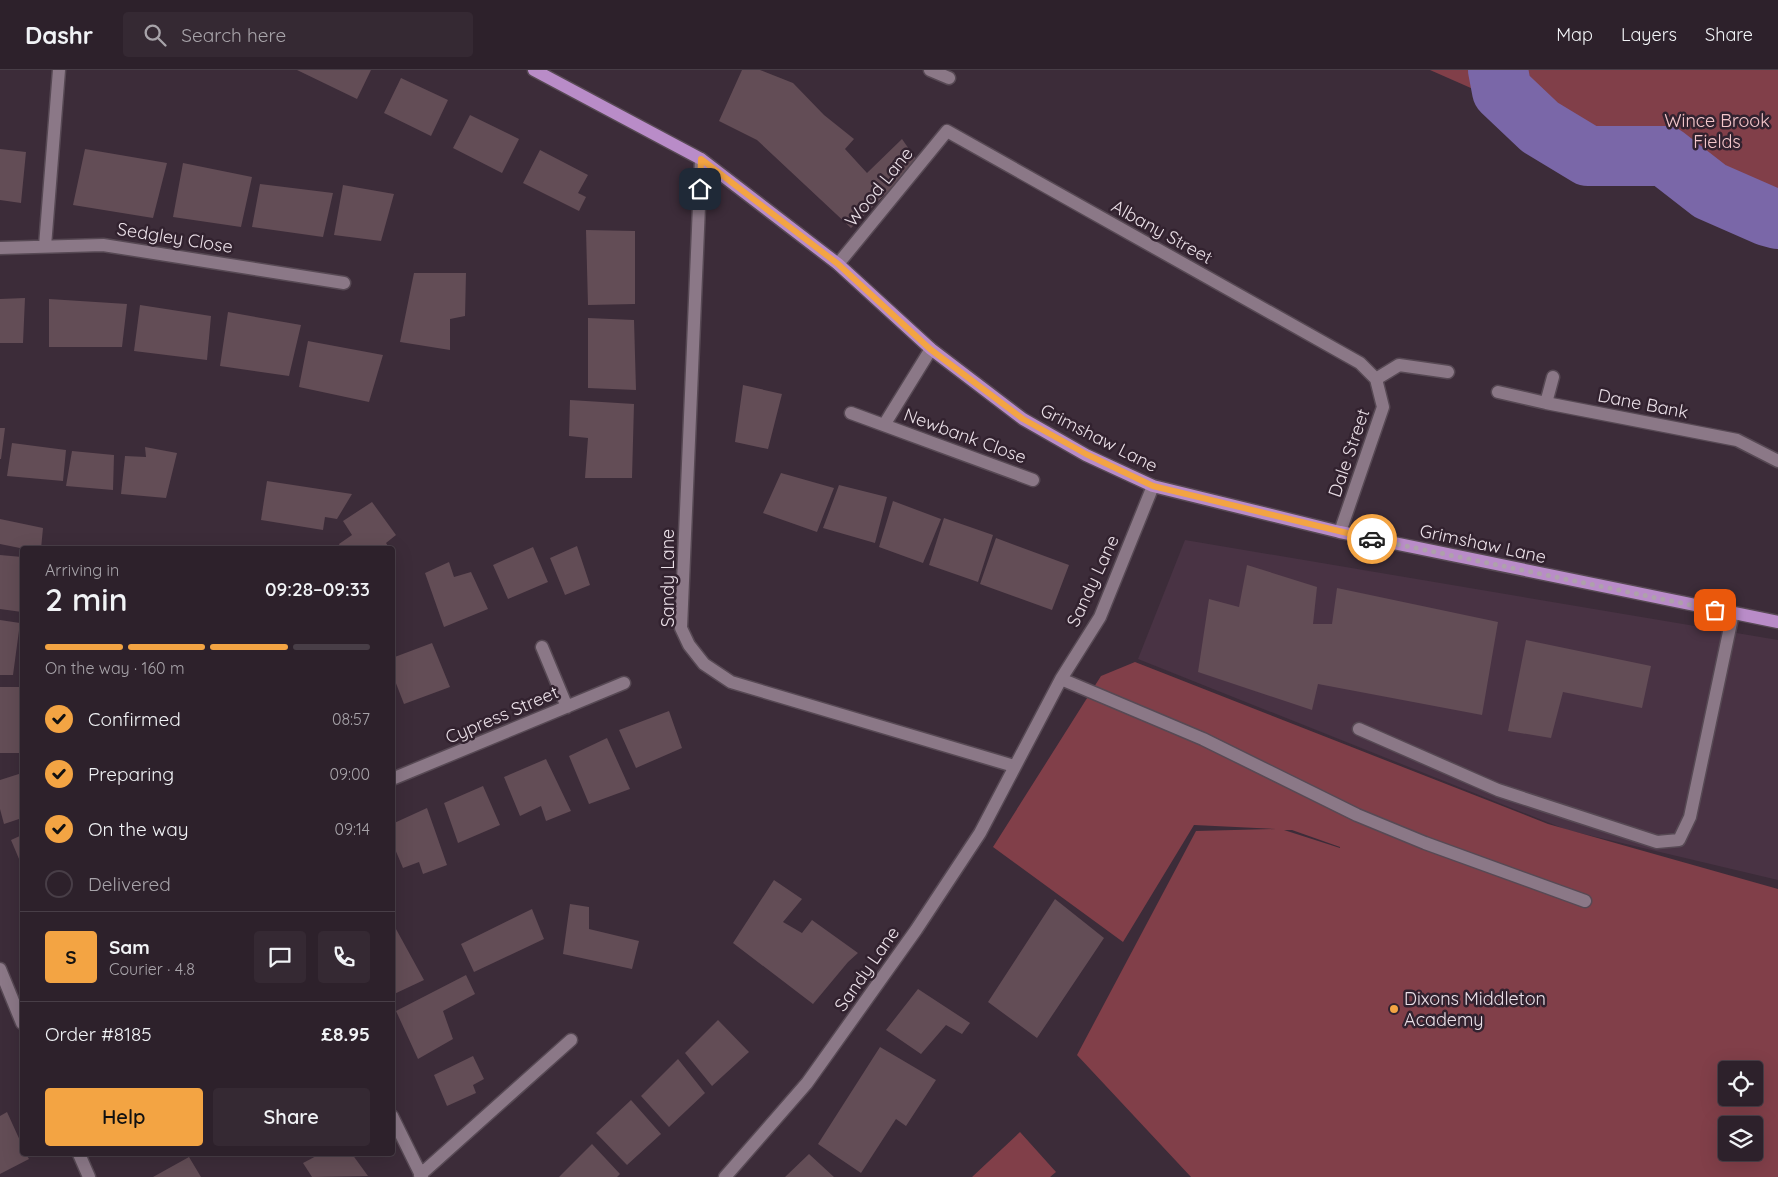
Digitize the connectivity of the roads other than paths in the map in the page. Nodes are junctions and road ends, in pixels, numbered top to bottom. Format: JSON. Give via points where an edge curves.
{"nodes":[{"id":1,"x":59,"y":70,"type":"edge"},
{"id":2,"x":534,"y":70,"type":"edge"},
{"id":3,"x":930,"y":70,"type":"edge"},
{"id":4,"x":948,"y":78,"type":"dead end"},
{"id":5,"x":947,"y":131,"type":"joint"},
{"id":6,"x":701,"y":159,"type":"junction"},
{"id":7,"x":45,"y":246,"type":"junction"},
{"id":8,"x":0,"y":248,"type":"edge"},
{"id":9,"x":838,"y":264,"type":"junction"},
{"id":10,"x":344,"y":283,"type":"dead end"},
{"id":11,"x":930,"y":349,"type":"junction"},
{"id":12,"x":1360,"y":363,"type":"joint"},
{"id":13,"x":1448,"y":372,"type":"dead end"},
{"id":14,"x":1553,"y":377,"type":"dead end"},
{"id":15,"x":1376,"y":379,"type":"junction"},
{"id":16,"x":1498,"y":392,"type":"dead end"},
{"id":17,"x":1546,"y":403,"type":"junction"},
{"id":18,"x":851,"y":413,"type":"dead end"},
{"id":19,"x":884,"y":425,"type":"junction"},
{"id":20,"x":1778,"y":461,"type":"edge"},
{"id":21,"x":1033,"y":480,"type":"dead end"},
{"id":22,"x":1153,"y":486,"type":"junction"},
{"id":23,"x":1340,"y":532,"type":"junction"},
{"id":24,"x":1734,"y":613,"type":"junction"},
{"id":25,"x":1778,"y":622,"type":"edge"},
{"id":26,"x":542,"y":647,"type":"dead end"},
{"id":27,"x":1061,"y":679,"type":"junction"},
{"id":28,"x":624,"y":683,"type":"dead end"},
{"id":29,"x":567,"y":706,"type":"junction"},
{"id":30,"x":1359,"y":729,"type":"dead end"},
{"id":31,"x":1014,"y":766,"type":"junction"},
{"id":32,"x":395,"y":778,"type":"edge"},
{"id":33,"x":1585,"y":901,"type":"dead end"},
{"id":34,"x":1,"y":977,"type":"edge"},
{"id":35,"x":20,"y":1019,"type":"edge"},
{"id":36,"x":571,"y":1040,"type":"dead end"},
{"id":37,"x":395,"y":1122,"type":"edge"},
{"id":38,"x":80,"y":1156,"type":"edge"},
{"id":39,"x":421,"y":1176,"type":"edge"},
{"id":40,"x":89,"y":1177,"type":"edge"},
{"id":41,"x":725,"y":1177,"type":"edge"}],
"edges":[{"from":1,"to":7,"type":"street"},
{"from":2,"to":6,"type":"main road","name":"Grimshaw Lane"},
{"from":3,"to":4,"type":"street"},
{"from":5,"to":9,"type":"street","name":"Wood Lane"},
{"from":5,"to":12,"type":"street","name":"Albany Street"},
{"from":6,"to":9,"type":"main road","name":"Grimshaw Lane"},
{"from":6,"to":31,"type":"street","name":"Sandy Lane","via":[[681,628],[689,645],[704,664],[731,682]]},
{"from":7,"to":8,"type":"street","name":"Sedgley Close"},
{"from":7,"to":10,"type":"street","name":"Sedgley Close","via":[[103,245]]},
{"from":9,"to":11,"type":"main road","name":"Grimshaw Lane"},
{"from":11,"to":19,"type":"street","name":"Newbank Close"},
{"from":11,"to":22,"type":"main road","name":"Grimshaw Lane","via":[[1023,419]]},
{"from":12,"to":15,"type":"street","name":"Dale Street"},
{"from":13,"to":15,"type":"street","via":[[1399,365]]},
{"from":14,"to":17,"type":"street"},
{"from":15,"to":23,"type":"street","name":"Dale Street","via":[[1384,407]]},
{"from":16,"to":17,"type":"street","name":"Dane Bank"},
{"from":17,"to":20,"type":"street","name":"Dane Bank","via":[[1737,440]]},
{"from":18,"to":19,"type":"street","name":"Newbank Close"},
{"from":19,"to":21,"type":"street","name":"Newbank Close"},
{"from":22,"to":23,"type":"main road","name":"Grimshaw Lane"},
{"from":22,"to":27,"type":"street","name":"Sandy Lane","via":[[1100,617]]},
{"from":23,"to":24,"type":"main road","name":"Grimshaw Lane"},
{"from":24,"to":25,"type":"main road","name":"Grimshaw Lane"},
{"from":24,"to":30,"type":"street","via":[[1690,817],[1679,840],[1656,842],[1498,790]]},
{"from":26,"to":29,"type":"street"},
{"from":27,"to":31,"type":"street","name":"Sandy Lane"},
{"from":27,"to":33,"type":"street","via":[[1203,739],[1365,818],[1424,843]]},
{"from":28,"to":29,"type":"street","name":"Cypress Street"},
{"from":29,"to":32,"type":"street","name":"Cypress Street"},
{"from":31,"to":41,"type":"street","name":"Sandy Lane","via":[[980,832],[916,930],[808,1083]]},
{"from":34,"to":35,"type":"street"},
{"from":36,"to":39,"type":"street"},
{"from":37,"to":39,"type":"street"},
{"from":38,"to":40,"type":"street"}]}
